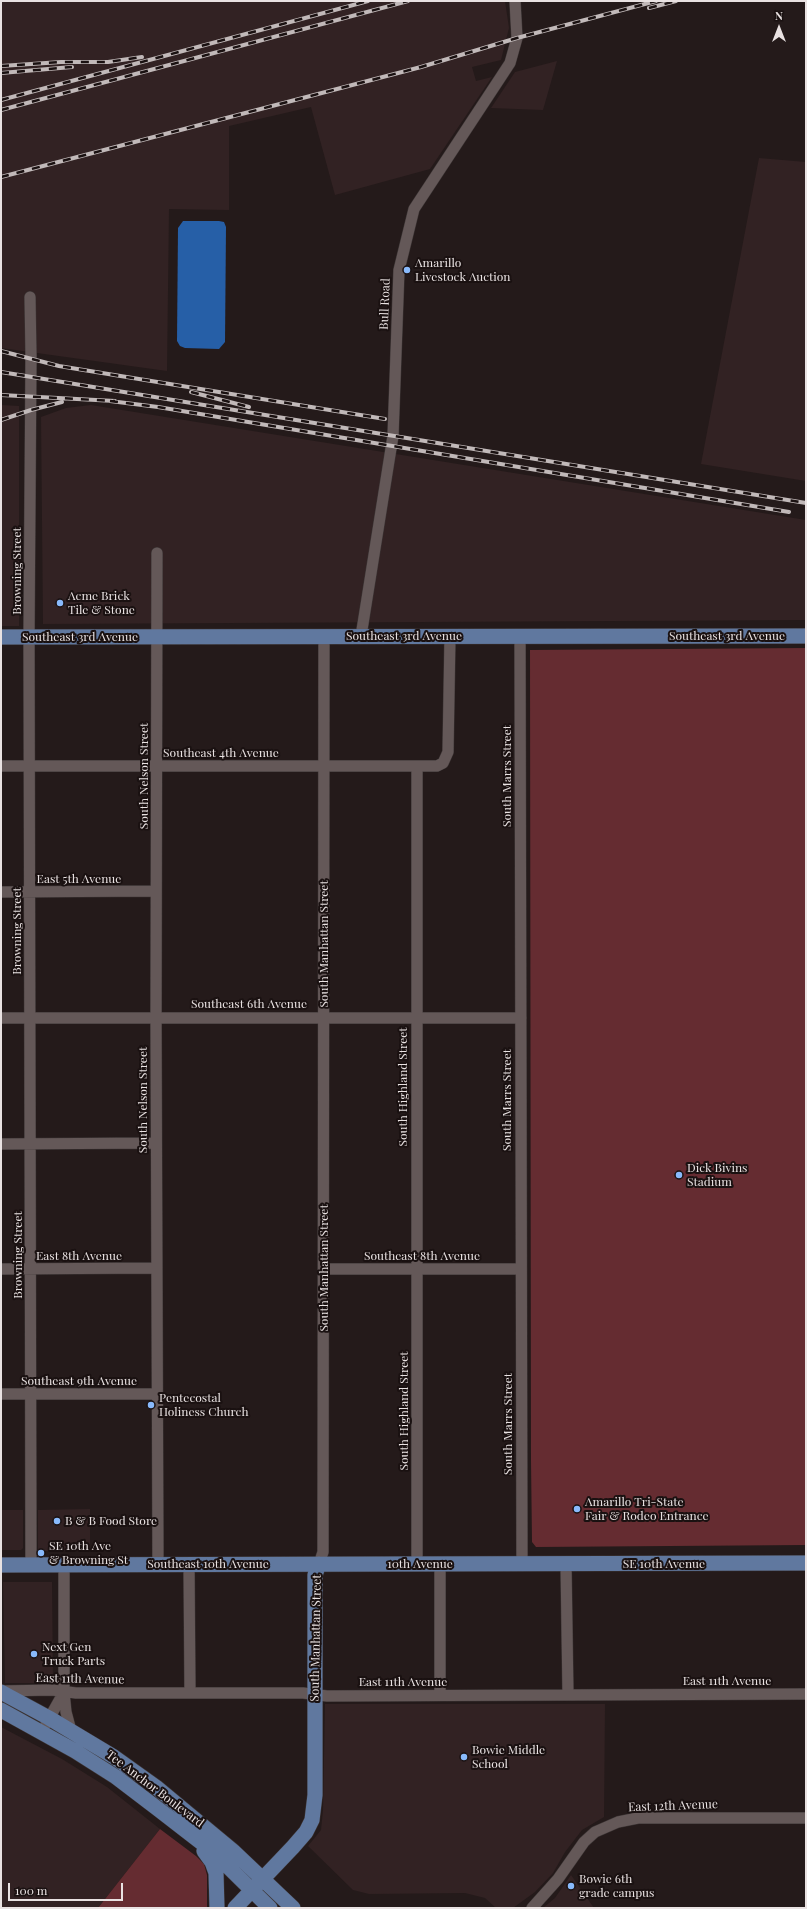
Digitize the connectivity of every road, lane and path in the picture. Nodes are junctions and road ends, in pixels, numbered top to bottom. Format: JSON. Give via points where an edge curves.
{"nodes":[{"id":1,"x":515,"y":1,"type":"edge"},
{"id":2,"x":30,"y":297,"type":"dead end"},
{"id":3,"x":157,"y":553,"type":"dead end"},
{"id":4,"x":157,"y":636,"type":"junction"},
{"id":5,"x":324,"y":636,"type":"junction"},
{"id":6,"x":361,"y":636,"type":"junction"},
{"id":7,"x":450,"y":636,"type":"junction"},
{"id":8,"x":520,"y":636,"type":"junction"},
{"id":9,"x":806,"y":636,"type":"edge"},
{"id":10,"x":1,"y":637,"type":"edge"},
{"id":11,"x":29,"y":637,"type":"junction"},
{"id":12,"x":324,"y":765,"type":"junction"},
{"id":13,"x":1,"y":766,"type":"edge"},
{"id":14,"x":30,"y":766,"type":"junction"},
{"id":15,"x":156,"y":766,"type":"junction"},
{"id":16,"x":417,"y":766,"type":"junction"},
{"id":17,"x":156,"y":891,"type":"junction"},
{"id":18,"x":1,"y":892,"type":"edge"},
{"id":19,"x":30,"y":892,"type":"junction"},
{"id":20,"x":324,"y":1017,"type":"junction"},
{"id":21,"x":1,"y":1018,"type":"edge"},
{"id":22,"x":30,"y":1018,"type":"junction"},
{"id":23,"x":156,"y":1018,"type":"junction"},
{"id":24,"x":416,"y":1018,"type":"junction"},
{"id":25,"x":520,"y":1018,"type":"junction"},
{"id":26,"x":156,"y":1143,"type":"junction"},
{"id":27,"x":1,"y":1144,"type":"edge"},
{"id":28,"x":31,"y":1144,"type":"junction"},
{"id":29,"x":156,"y":1268,"type":"junction"},
{"id":30,"x":417,"y":1268,"type":"junction"},
{"id":31,"x":1,"y":1269,"type":"edge"},
{"id":32,"x":31,"y":1269,"type":"junction"},
{"id":33,"x":324,"y":1269,"type":"junction"},
{"id":34,"x":520,"y":1269,"type":"junction"},
{"id":35,"x":1,"y":1394,"type":"edge"},
{"id":36,"x":31,"y":1394,"type":"junction"},
{"id":37,"x":156,"y":1394,"type":"junction"},
{"id":38,"x":31,"y":1564,"type":"junction"},
{"id":39,"x":64,"y":1564,"type":"junction"},
{"id":40,"x":158,"y":1564,"type":"junction"},
{"id":41,"x":189,"y":1564,"type":"junction"},
{"id":42,"x":319,"y":1564,"type":"junction"},
{"id":43,"x":417,"y":1564,"type":"junction"},
{"id":44,"x":440,"y":1564,"type":"junction"},
{"id":45,"x":522,"y":1564,"type":"junction"},
{"id":46,"x":566,"y":1564,"type":"junction"},
{"id":47,"x":806,"y":1564,"type":"edge"},
{"id":48,"x":1,"y":1565,"type":"edge"},
{"id":49,"x":1,"y":1691,"type":"edge"},
{"id":50,"x":64,"y":1692,"type":"junction"},
{"id":51,"x":190,"y":1693,"type":"junction"},
{"id":52,"x":315,"y":1694,"type":"junction"},
{"id":53,"x":806,"y":1694,"type":"edge"},
{"id":54,"x":440,"y":1695,"type":"junction"},
{"id":55,"x":568,"y":1695,"type":"junction"},
{"id":56,"x":1,"y":1710,"type":"edge"},
{"id":57,"x":50,"y":1718,"type":"junction"},
{"id":58,"x":42,"y":1731,"type":"junction"},
{"id":59,"x":71,"y":1731,"type":"junction"},
{"id":60,"x":806,"y":1818,"type":"edge"},
{"id":61,"x":194,"y":1838,"type":"junction"},
{"id":62,"x":263,"y":1879,"type":"junction"},
{"id":63,"x":252,"y":1891,"type":"junction"},
{"id":64,"x":217,"y":1908,"type":"edge"},
{"id":65,"x":235,"y":1908,"type":"edge"},
{"id":66,"x":270,"y":1908,"type":"edge"},
{"id":67,"x":293,"y":1908,"type":"edge"},
{"id":68,"x":532,"y":1908,"type":"edge"}],
"edges":[{"from":1,"to":6,"type":"street","name":"Bull Road","via":[[517,38],[510,63],[414,209],[399,270],[393,436]]},
{"from":2,"to":11,"type":"street","name":"Browning Street"},
{"from":3,"to":4,"type":"street","name":"South Nelson Street"},
{"from":4,"to":5,"type":"main road","name":"Southeast 3rd Avenue"},
{"from":4,"to":11,"type":"main road","name":"Southeast 3rd Avenue"},
{"from":4,"to":15,"type":"street","name":"South Nelson Street"},
{"from":5,"to":6,"type":"main road","name":"Southeast 3rd Avenue"},
{"from":5,"to":12,"type":"street","name":"South Manhattan Street"},
{"from":6,"to":7,"type":"main road","name":"Southeast 3rd Avenue"},
{"from":7,"to":8,"type":"main road","name":"Southeast 3rd Avenue"},
{"from":7,"to":16,"type":"street","via":[[448,752],[444,763],[437,766]]},
{"from":8,"to":9,"type":"main road","name":"Southeast 3rd Avenue"},
{"from":8,"to":25,"type":"street","name":"South Marrs Street"},
{"from":10,"to":11,"type":"main road","name":"Southeast 3rd Avenue"},
{"from":11,"to":14,"type":"street","name":"Browning Street"},
{"from":12,"to":15,"type":"street","name":"Southeast 4th Avenue"},
{"from":12,"to":16,"type":"street","name":"Southeast 4th Avenue"},
{"from":12,"to":20,"type":"street","name":"South Manhattan Street"},
{"from":13,"to":14,"type":"street","name":"Southeast 4th Avenue"},
{"from":14,"to":15,"type":"street","name":"Southeast 4th Avenue"},
{"from":14,"to":19,"type":"street","name":"Browning Street"},
{"from":15,"to":17,"type":"street","name":"South Nelson Street"},
{"from":16,"to":24,"type":"street","name":"South Highland Street"},
{"from":17,"to":19,"type":"street","name":"East 5th Avenue"},
{"from":17,"to":23,"type":"street","name":"South Nelson Street"},
{"from":18,"to":19,"type":"street","name":"East 5th Avenue"},
{"from":19,"to":22,"type":"street","name":"Browning Street"},
{"from":20,"to":23,"type":"street","name":"Southeast 6th Avenue"},
{"from":20,"to":24,"type":"street","name":"Southeast 6th Avenue"},
{"from":20,"to":33,"type":"street","name":"South Manhattan Street"},
{"from":21,"to":22,"type":"street","name":"Southeast 6th Avenue"},
{"from":22,"to":23,"type":"street","name":"Southeast 6th Avenue"},
{"from":22,"to":28,"type":"street","name":"Browning Street"},
{"from":23,"to":26,"type":"street","name":"South Nelson Street"},
{"from":24,"to":25,"type":"street","name":"Southeast 6th Avenue"},
{"from":24,"to":30,"type":"street","name":"South Highland Street"},
{"from":25,"to":34,"type":"street","name":"South Marrs Street"},
{"from":26,"to":28,"type":"street"},
{"from":26,"to":29,"type":"street","name":"South Nelson Street"},
{"from":27,"to":28,"type":"street"},
{"from":28,"to":32,"type":"street","name":"Browning Street"},
{"from":29,"to":32,"type":"street","name":"East 8th Avenue"},
{"from":29,"to":37,"type":"street","name":"South Nelson Street"},
{"from":30,"to":33,"type":"street","name":"Southeast 8th Avenue"},
{"from":30,"to":34,"type":"street","name":"Southeast 8th Avenue"},
{"from":30,"to":43,"type":"street","name":"South Highland Street"},
{"from":31,"to":32,"type":"street","name":"East 8th Avenue"},
{"from":32,"to":36,"type":"street","name":"Browning Street"},
{"from":33,"to":42,"type":"street","name":"South Manhattan Street","via":[[323,1552]]},
{"from":34,"to":45,"type":"street","name":"South Marrs Street"},
{"from":35,"to":36,"type":"street","name":"Southeast 9th Avenue"},
{"from":36,"to":37,"type":"street","name":"Southeast 9th Avenue"},
{"from":36,"to":38,"type":"street","name":"Browning Street"},
{"from":37,"to":40,"type":"street","name":"South Nelson Street"},
{"from":38,"to":39,"type":"main road","name":"Southeast 10th Avenue"},
{"from":38,"to":48,"type":"main road","name":"Southeast 10th Avenue"},
{"from":39,"to":40,"type":"main road","name":"Southeast 10th Avenue"},
{"from":39,"to":50,"type":"street"},
{"from":40,"to":41,"type":"main road","name":"Southeast 10th Avenue"},
{"from":41,"to":42,"type":"main road","name":"Southeast 10th Avenue"},
{"from":41,"to":51,"type":"street"},
{"from":42,"to":43,"type":"main road","name":"10th Avenue"},
{"from":42,"to":52,"type":"main road","name":"South Manhattan Street","via":[[315,1575]]},
{"from":43,"to":44,"type":"main road","name":"10th Avenue"},
{"from":44,"to":45,"type":"main road","name":"10th Avenue"},
{"from":44,"to":54,"type":"street"},
{"from":45,"to":46,"type":"main road","name":"SE 10th Avenue"},
{"from":46,"to":47,"type":"main road","name":"SE 10th Avenue"},
{"from":46,"to":55,"type":"street"},
{"from":49,"to":50,"type":"street","name":"East 11th Avenue"},
{"from":49,"to":57,"type":"main road","name":"Tee Anchor Boulevard"},
{"from":50,"to":51,"type":"street","name":"East 11th Avenue"},
{"from":50,"to":57,"type":"street"},
{"from":50,"to":59,"type":"street","via":[[66,1716]]},
{"from":51,"to":52,"type":"street","name":"East 11th Avenue"},
{"from":52,"to":54,"type":"street","name":"East 11th Avenue"},
{"from":52,"to":62,"type":"main road","name":"South Manhattan Street","via":[[315,1795],[312,1820],[306,1832]]},
{"from":53,"to":55,"type":"street","name":"East 11th Avenue"},
{"from":54,"to":55,"type":"street","name":"East 11th Avenue"},
{"from":56,"to":58,"type":"main road","name":"Tee Anchor Boulevard"},
{"from":57,"to":58,"type":"street"},
{"from":57,"to":59,"type":"main road","name":"Tee Anchor Boulevard"},
{"from":58,"to":61,"type":"main road","name":"Tee Anchor Boulevard","via":[[116,1778]]},
{"from":59,"to":62,"type":"main road","name":"Tee Anchor Boulevard","via":[[156,1787]]},
{"from":60,"to":68,"type":"street","name":"East 12th Avenue","via":[[638,1818],[618,1822],[595,1832],[584,1842],[558,1879]]},
{"from":61,"to":63,"type":"main road","name":"Tee Anchor Boulevard","via":[[211,1850]]},
{"from":61,"to":64,"type":"main road","via":[[212,1862],[216,1872]]},
{"from":62,"to":63,"type":"main road","name":"South Manhattan Street"},
{"from":62,"to":67,"type":"main road","name":"Tee Anchor Boulevard"},
{"from":63,"to":65,"type":"main road","name":"South Manhattan Street"},
{"from":63,"to":66,"type":"main road","name":"Tee Anchor Boulevard"}]}
